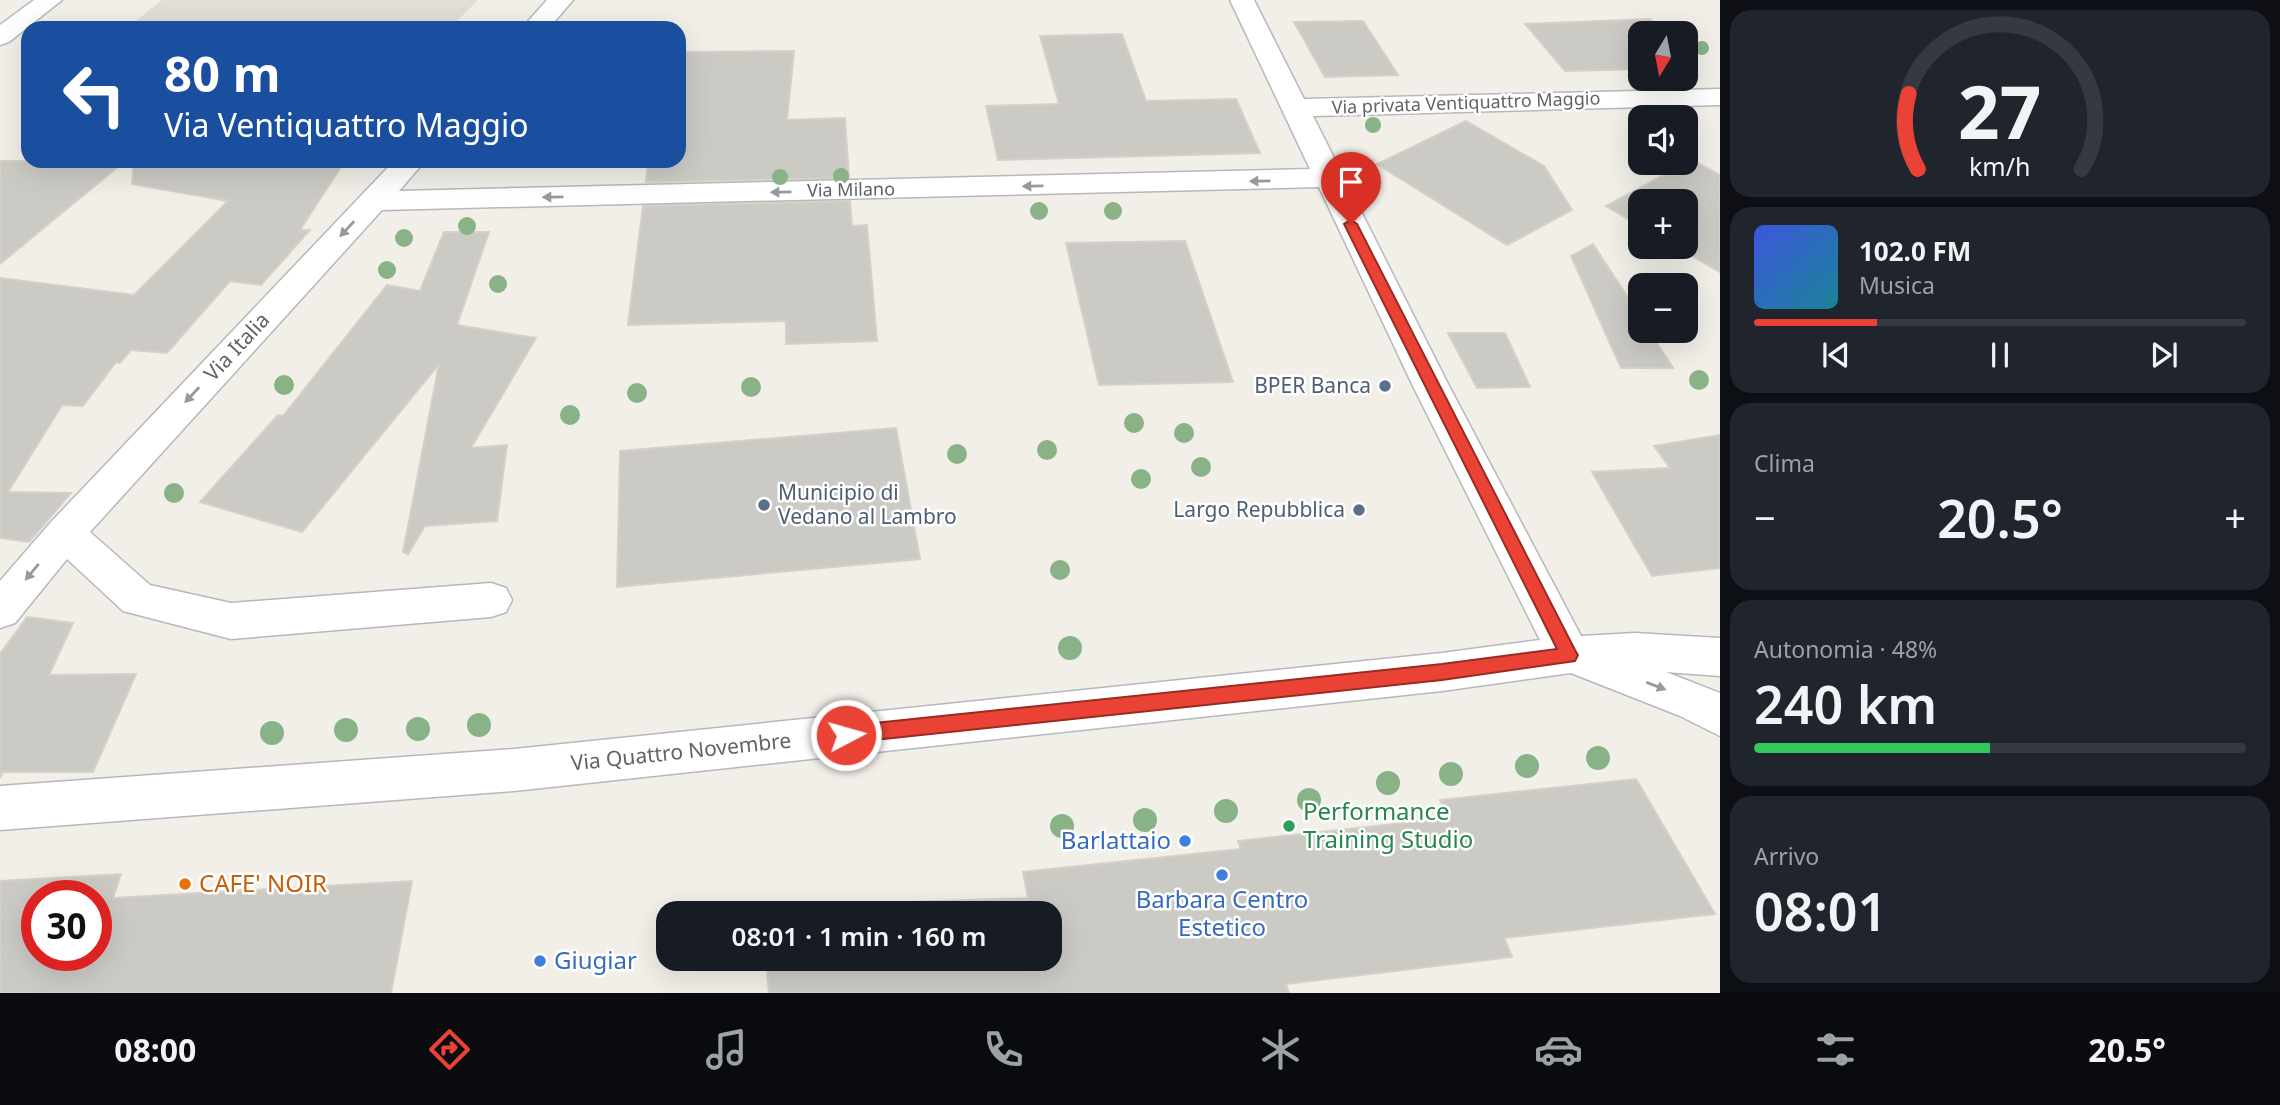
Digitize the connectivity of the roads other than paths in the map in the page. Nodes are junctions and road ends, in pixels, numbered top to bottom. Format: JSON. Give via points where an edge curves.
{"nodes":[{"id":1,"x":50,"y":0,"type":"edge"},
{"id":2,"x":561,"y":0,"type":"edge"},
{"id":3,"x":1242,"y":0,"type":"edge"},
{"id":4,"x":21,"y":21,"type":"edge"},
{"id":5,"x":22,"y":21,"type":"edge"},
{"id":6,"x":542,"y":21,"type":"edge"},
{"id":7,"x":0,"y":37,"type":"edge"},
{"id":8,"x":1720,"y":97,"type":"edge"},
{"id":9,"x":1295,"y":108,"type":"junction"},
{"id":10,"x":404,"y":168,"type":"edge"},
{"id":11,"x":1328,"y":178,"type":"junction"},
{"id":12,"x":373,"y":201,"type":"junction"},
{"id":13,"x":65,"y":533,"type":"junction"},
{"id":14,"x":491,"y":600,"type":"dead end"},
{"id":15,"x":0,"y":611,"type":"edge"},
{"id":16,"x":1569,"y":655,"type":"junction"},
{"id":17,"x":1720,"y":657,"type":"edge"},
{"id":18,"x":1720,"y":716,"type":"edge"},
{"id":19,"x":0,"y":808,"type":"edge"}],
"edges":[{"from":1,"to":5,"type":"street"},
{"from":2,"to":6,"type":"street"},
{"from":3,"to":9,"type":"street"},
{"from":4,"to":7,"type":"street"},
{"from":8,"to":9,"type":"street","name":"Via privata Ventiquattro Maggio"},
{"from":9,"to":11,"type":"street"},
{"from":10,"to":12,"type":"street","name":"Via Italia"},
{"from":11,"to":12,"type":"street","name":"Via Milano","one_way":true},
{"from":11,"to":16,"type":"street"},
{"from":12,"to":13,"type":"street","name":"Via Italia","one_way":true},
{"from":13,"to":14,"type":"street","via":[[138,600],[231,621]]},
{"from":13,"to":15,"type":"street","name":"Via Italia","one_way":true},
{"from":16,"to":17,"type":"street","name":"Via Quattro Novembre","via":[[1635,651]]},
{"from":16,"to":18,"type":"street","name":"Via Quattro Novembre","one_way":true,"via":[[1696,702]]},
{"from":16,"to":19,"type":"street","name":"Via Quattro Novembre","via":[[514,770]]}]}
